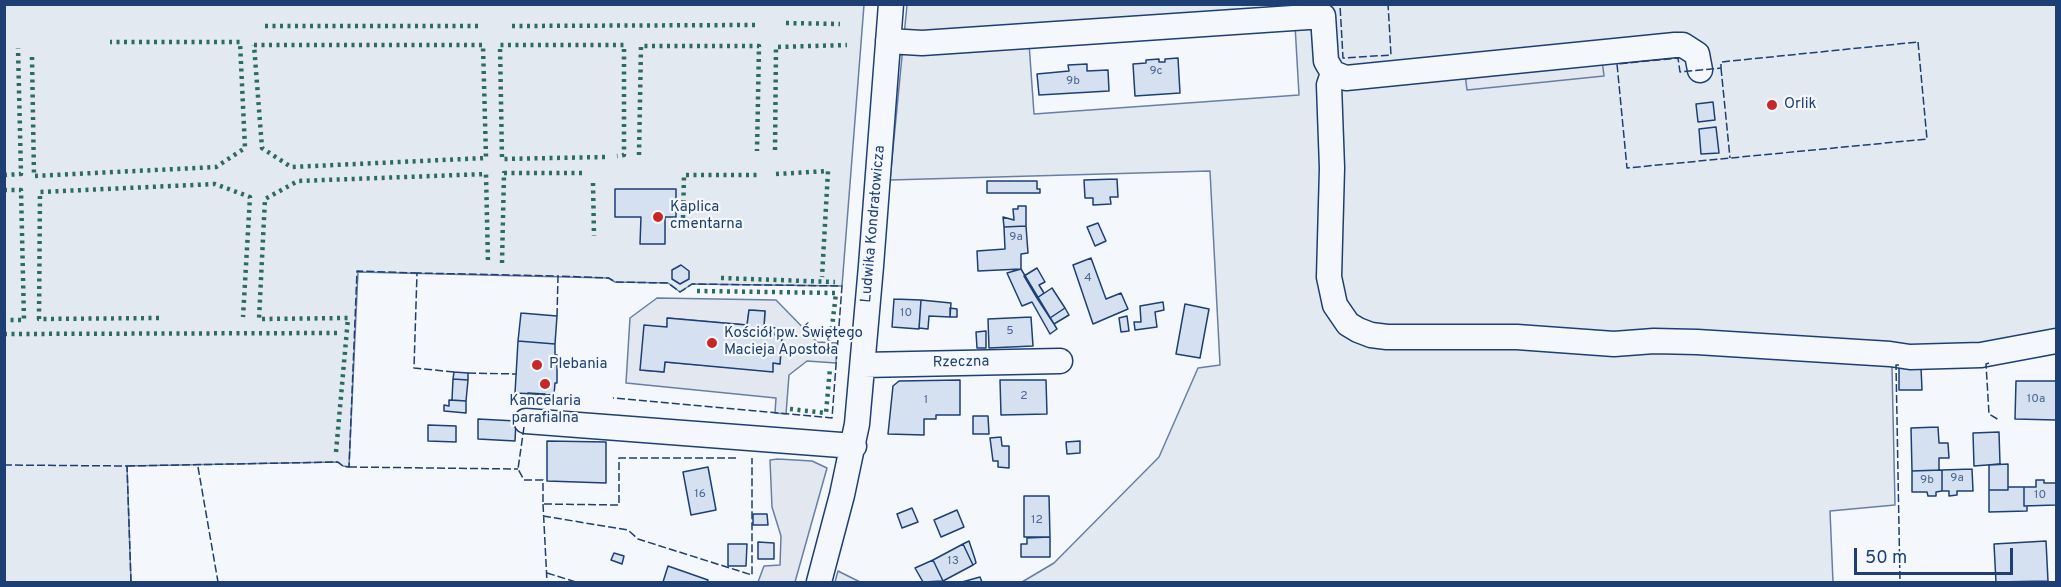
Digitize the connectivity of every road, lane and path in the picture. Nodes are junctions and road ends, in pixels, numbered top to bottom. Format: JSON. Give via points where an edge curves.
{"nodes":[{"id":1,"x":891,"y":4,"type":"edge"},
{"id":2,"x":888,"y":41,"type":"junction"},
{"id":3,"x":1700,"y":70,"type":"dead end"},
{"id":4,"x":1334,"y":73,"type":"junction"},
{"id":5,"x":2056,"y":341,"type":"edge"},
{"id":6,"x":1060,"y":361,"type":"dead end"},
{"id":7,"x":863,"y":365,"type":"junction"},
{"id":8,"x":526,"y":421,"type":"dead end"},
{"id":9,"x":854,"y":446,"type":"junction"},
{"id":10,"x":819,"y":582,"type":"edge"}],
"edges":[{"from":1,"to":2,"type":"street","name":"Ludwika Kondratowicza"},
{"from":2,"to":4,"type":"street","via":[[922,44],[1323,16],[1326,61]]},
{"from":2,"to":7,"type":"street","name":"Ludwika Kondratowicza"},
{"from":3,"to":4,"type":"street","via":[[1697,54],[1683,45],[1675,45],[1346,78]]},
{"from":4,"to":5,"type":"street","via":[[1329,85],[1329,278],[1335,305],[1348,324],[1371,335],[1517,337],[1614,344],[1697,342],[1910,357],[1981,355]]},
{"from":6,"to":7,"type":"street","name":"Rzeczna"},
{"from":7,"to":9,"type":"street","name":"Ludwika Kondratowicza"},
{"from":8,"to":9,"type":"street"},
{"from":9,"to":10,"type":"street","name":"Ludwika Kondratowicza"}]}
